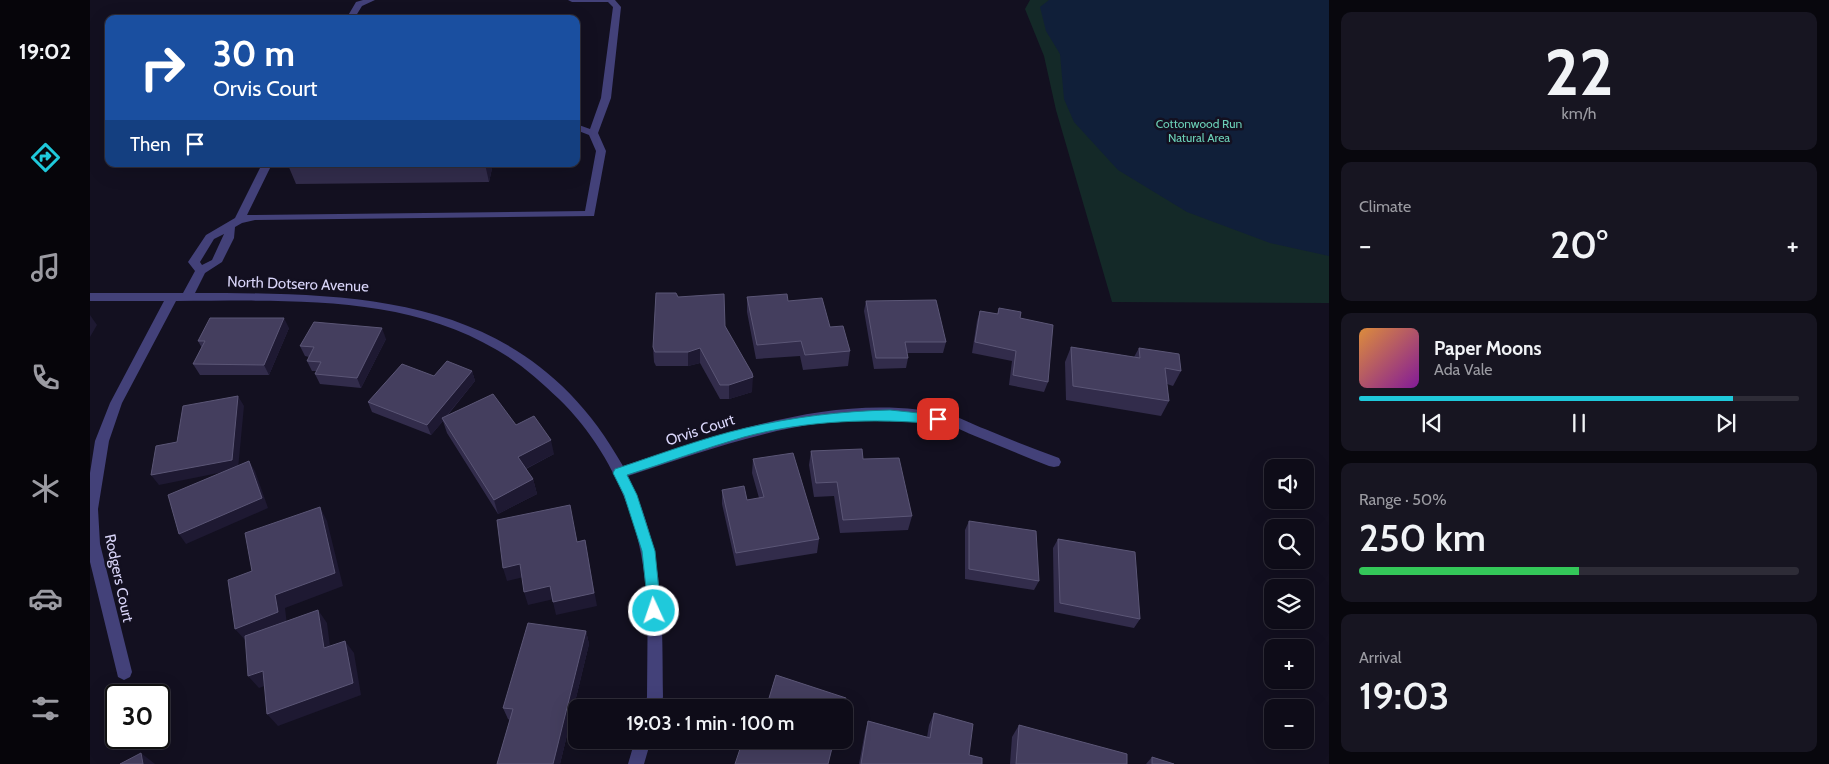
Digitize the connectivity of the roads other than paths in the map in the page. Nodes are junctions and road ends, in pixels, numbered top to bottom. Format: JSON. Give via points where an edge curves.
{"nodes":[{"id":1,"x":371,"y":0,"type":"edge"},
{"id":2,"x":572,"y":0,"type":"edge"},
{"id":3,"x":352,"y":15,"type":"edge"},
{"id":4,"x":580,"y":128,"type":"edge"},
{"id":5,"x":593,"y":133,"type":"junction"},
{"id":6,"x":265,"y":167,"type":"edge"},
{"id":7,"x":234,"y":223,"type":"junction"},
{"id":8,"x":201,"y":272,"type":"junction"},
{"id":9,"x":90,"y":297,"type":"edge"},
{"id":10,"x":172,"y":297,"type":"junction"},
{"id":11,"x":188,"y":297,"type":"junction"},
{"id":12,"x":1054,"y":462,"type":"dead end"},
{"id":13,"x":620,"y":473,"type":"junction"},
{"id":14,"x":124,"y":672,"type":"dead end"},
{"id":15,"x":654,"y":699,"type":"edge"},
{"id":16,"x":640,"y":749,"type":"edge"},
{"id":17,"x":636,"y":764,"type":"edge"}],
"edges":[{"from":1,"to":3,"type":"street","via":[[358,4]]},
{"from":2,"to":5,"type":"street","via":[[610,0],[617,7],[606,98]]},
{"from":4,"to":5,"type":"street"},
{"from":5,"to":7,"type":"street","via":[[601,151],[590,214],[255,217]]},
{"from":6,"to":7,"type":"street"},
{"from":7,"to":8,"type":"street","via":[[216,262]]},
{"from":7,"to":8,"type":"street","via":[[210,236],[194,262]]},
{"from":8,"to":11,"type":"street"},
{"from":9,"to":10,"type":"street","name":"North Dotsero Avenue"},
{"from":10,"to":11,"type":"street","name":"North Dotsero Avenue"},
{"from":10,"to":14,"type":"street","name":"Rodgers Court","via":[[116,403],[102,441],[91,509],[93,544]]},
{"from":11,"to":13,"type":"street","name":"North Dotsero Avenue","via":[[304,298],[381,304],[427,314],[475,332],[510,350],[565,396],[590,424]]},
{"from":12,"to":13,"type":"street","name":"Orvis Court","via":[[953,422],[923,417],[860,415],[744,433]]},
{"from":13,"to":15,"type":"street","name":"North Dotsero Avenue","via":[[648,551],[654,594]]},
{"from":16,"to":17,"type":"street"}]}
